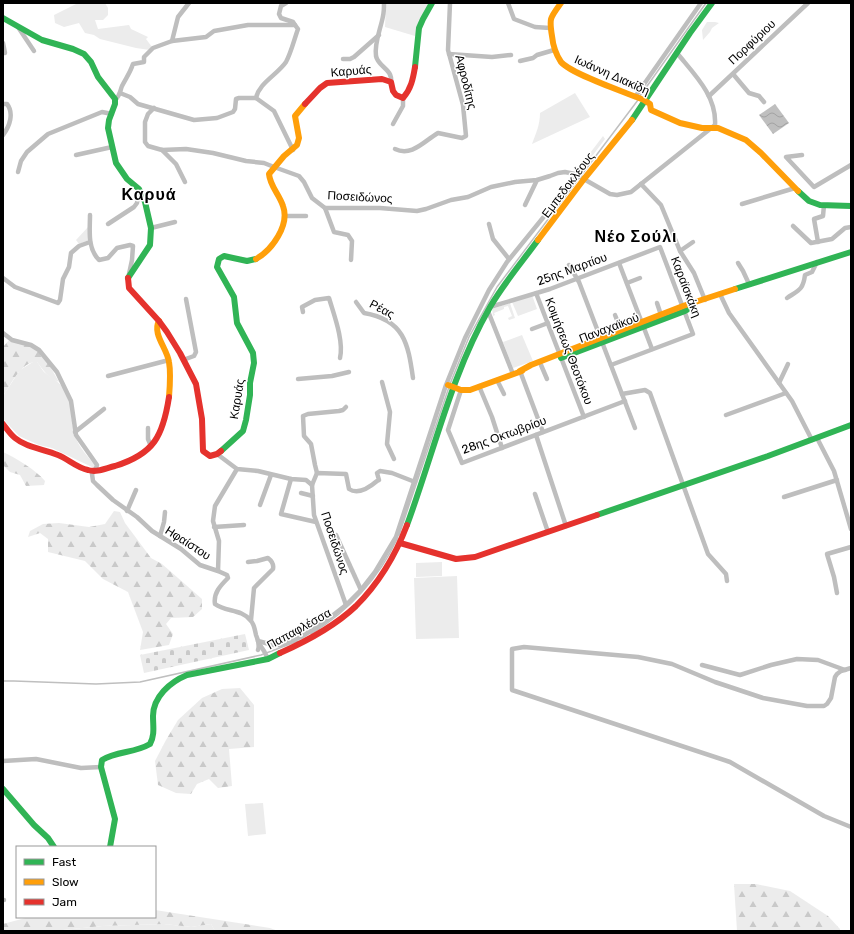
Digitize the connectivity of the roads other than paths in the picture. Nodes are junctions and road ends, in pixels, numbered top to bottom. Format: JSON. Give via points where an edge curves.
{"nodes":[{"id":1,"x":189,"y":3,"type":"edge"},
{"id":2,"x":286,"y":3,"type":"edge"},
{"id":3,"x":384,"y":3,"type":"edge"},
{"id":4,"x":432,"y":3,"type":"edge"},
{"id":5,"x":450,"y":3,"type":"edge"},
{"id":6,"x":508,"y":3,"type":"edge"},
{"id":7,"x":561,"y":3,"type":"edge"},
{"id":8,"x":701,"y":3,"type":"edge"},
{"id":9,"x":712,"y":3,"type":"edge"},
{"id":10,"x":808,"y":3,"type":"edge"},
{"id":11,"x":3,"y":18,"type":"edge"},
{"id":12,"x":295,"y":25,"type":"junction"},
{"id":13,"x":18,"y":27,"type":"junction"},
{"id":14,"x":550,"y":28,"type":"junction"},
{"id":15,"x":379,"y":35,"type":"junction"},
{"id":16,"x":172,"y":41,"type":"junction"},
{"id":17,"x":3,"y":43,"type":"edge"},
{"id":18,"x":554,"y":50,"type":"junction"},
{"id":19,"x":34,"y":51,"type":"dead end"},
{"id":20,"x":3,"y":53,"type":"edge"},
{"id":21,"x":677,"y":53,"type":"junction"},
{"id":22,"x":449,"y":54,"type":"junction"},
{"id":23,"x":511,"y":56,"type":"dead end"},
{"id":24,"x":343,"y":59,"type":"dead end"},
{"id":25,"x":520,"y":60,"type":"dead end"},
{"id":26,"x":733,"y":74,"type":"junction"},
{"id":27,"x":391,"y":82,"type":"junction"},
{"id":28,"x":120,"y":93,"type":"junction"},
{"id":29,"x":709,"y":96,"type":"junction"},
{"id":30,"x":635,"y":97,"type":"junction"},
{"id":31,"x":256,"y":98,"type":"junction"},
{"id":32,"x":403,"y":98,"type":"junction"},
{"id":33,"x":115,"y":100,"type":"junction"},
{"id":34,"x":644,"y":100,"type":"junction"},
{"id":35,"x":764,"y":102,"type":"dead end"},
{"id":36,"x":3,"y":104,"type":"edge"},
{"id":37,"x":154,"y":108,"type":"junction"},
{"id":38,"x":639,"y":108,"type":"junction"},
{"id":39,"x":651,"y":110,"type":"junction"},
{"id":40,"x":112,"y":114,"type":"junction"},
{"id":41,"x":393,"y":124,"type":"dead end"},
{"id":42,"x":710,"y":129,"type":"junction"},
{"id":43,"x":3,"y":135,"type":"edge"},
{"id":44,"x":112,"y":147,"type":"junction"},
{"id":45,"x":395,"y":149,"type":"dead end"},
{"id":46,"x":162,"y":150,"type":"junction"},
{"id":47,"x":293,"y":150,"type":"junction"},
{"id":48,"x":76,"y":155,"type":"dead end"},
{"id":49,"x":802,"y":155,"type":"dead end"},
{"id":50,"x":851,"y":165,"type":"edge"},
{"id":51,"x":274,"y":167,"type":"junction"},
{"id":52,"x":18,"y":172,"type":"dead end"},
{"id":53,"x":577,"y":175,"type":"junction"},
{"id":54,"x":584,"y":179,"type":"junction"},
{"id":55,"x":537,"y":180,"type":"junction"},
{"id":56,"x":185,"y":182,"type":"dead end"},
{"id":57,"x":641,"y":184,"type":"junction"},
{"id":58,"x":795,"y":188,"type":"junction"},
{"id":59,"x":139,"y":189,"type":"junction"},
{"id":60,"x":742,"y":204,"type":"dead end"},
{"id":61,"x":525,"y":205,"type":"dead end"},
{"id":62,"x":824,"y":205,"type":"junction"},
{"id":63,"x":851,"y":206,"type":"edge"},
{"id":64,"x":325,"y":208,"type":"junction"},
{"id":65,"x":90,"y":215,"type":"dead end"},
{"id":66,"x":285,"y":216,"type":"junction"},
{"id":67,"x":306,"y":216,"type":"dead end"},
{"id":68,"x":175,"y":222,"type":"dead end"},
{"id":69,"x":108,"y":224,"type":"dead end"},
{"id":70,"x":489,"y":224,"type":"dead end"},
{"id":71,"x":793,"y":226,"type":"dead end"},
{"id":72,"x":851,"y":227,"type":"edge"},
{"id":73,"x":151,"y":228,"type":"junction"},
{"id":74,"x":90,"y":242,"type":"junction"},
{"id":75,"x":694,"y":242,"type":"dead end"},
{"id":76,"x":818,"y":242,"type":"junction"},
{"id":77,"x":660,"y":247,"type":"joint"},
{"id":78,"x":680,"y":251,"type":"junction"},
{"id":79,"x":851,"y":252,"type":"edge"},
{"id":80,"x":509,"y":259,"type":"junction"},
{"id":81,"x":351,"y":260,"type":"dead end"},
{"id":82,"x":817,"y":262,"type":"junction"},
{"id":83,"x":619,"y":263,"type":"junction"},
{"id":84,"x":738,"y":263,"type":"dead end"},
{"id":85,"x":570,"y":265,"type":"dead end"},
{"id":86,"x":128,"y":277,"type":"junction"},
{"id":87,"x":3,"y":278,"type":"edge"},
{"id":88,"x":640,"y":278,"type":"dead end"},
{"id":89,"x":578,"y":279,"type":"junction"},
{"id":90,"x":627,"y":283,"type":"junction"},
{"id":91,"x":749,"y":284,"type":"junction"},
{"id":92,"x":536,"y":293,"type":"junction"},
{"id":93,"x":720,"y":294,"type":"junction"},
{"id":94,"x":787,"y":298,"type":"dead end"},
{"id":95,"x":186,"y":299,"type":"dead end"},
{"id":96,"x":705,"y":300,"type":"junction"},
{"id":97,"x":356,"y":302,"type":"dead end"},
{"id":98,"x":656,"y":303,"type":"dead end"},
{"id":99,"x":684,"y":308,"type":"junction"},
{"id":100,"x":489,"y":309,"type":"junction"},
{"id":101,"x":303,"y":312,"type":"dead end"},
{"id":102,"x":661,"y":315,"type":"junction"},
{"id":103,"x":615,"y":316,"type":"dead end"},
{"id":104,"x":159,"y":321,"type":"junction"},
{"id":105,"x":548,"y":323,"type":"junction"},
{"id":106,"x":643,"y":325,"type":"junction"},
{"id":107,"x":532,"y":329,"type":"dead end"},
{"id":108,"x":621,"y":330,"type":"junction"},
{"id":109,"x":3,"y":333,"type":"edge"},
{"id":110,"x":602,"y":340,"type":"junction"},
{"id":111,"x":652,"y":349,"type":"junction"},
{"id":112,"x":561,"y":356,"type":"junction"},
{"id":113,"x":340,"y":358,"type":"dead end"},
{"id":114,"x":169,"y":360,"type":"junction"},
{"id":115,"x":183,"y":360,"type":"junction"},
{"id":116,"x":788,"y":364,"type":"dead end"},
{"id":117,"x":540,"y":365,"type":"junction"},
{"id":118,"x":611,"y":365,"type":"junction"},
{"id":119,"x":520,"y":371,"type":"junction"},
{"id":120,"x":350,"y":372,"type":"dead end"},
{"id":121,"x":513,"y":374,"type":"junction"},
{"id":122,"x":108,"y":376,"type":"dead end"},
{"id":123,"x":413,"y":378,"type":"dead end"},
{"id":124,"x":298,"y":379,"type":"dead end"},
{"id":125,"x":497,"y":380,"type":"junction"},
{"id":126,"x":547,"y":380,"type":"dead end"},
{"id":127,"x":382,"y":382,"type":"dead end"},
{"id":128,"x":779,"y":383,"type":"junction"},
{"id":129,"x":451,"y":386,"type":"junction"},
{"id":130,"x":479,"y":386,"type":"junction"},
{"id":131,"x":461,"y":390,"type":"junction"},
{"id":132,"x":786,"y":393,"type":"junction"},
{"id":133,"x":504,"y":394,"type":"dead end"},
{"id":134,"x":622,"y":394,"type":"junction"},
{"id":135,"x":625,"y":401,"type":"junction"},
{"id":136,"x":346,"y":407,"type":"dead end"},
{"id":137,"x":104,"y":409,"type":"dead end"},
{"id":138,"x":726,"y":415,"type":"dead end"},
{"id":139,"x":584,"y":417,"type":"junction"},
{"id":140,"x":3,"y":424,"type":"edge"},
{"id":141,"x":851,"y":425,"type":"edge"},
{"id":142,"x":148,"y":428,"type":"dead end"},
{"id":143,"x":635,"y":428,"type":"dead end"},
{"id":144,"x":75,"y":432,"type":"junction"},
{"id":145,"x":543,"y":432,"type":"junction"},
{"id":146,"x":536,"y":435,"type":"junction"},
{"id":147,"x":814,"y":439,"type":"junction"},
{"id":148,"x":151,"y":446,"type":"junction"},
{"id":149,"x":502,"y":448,"type":"junction"},
{"id":150,"x":217,"y":454,"type":"junction"},
{"id":151,"x":394,"y":459,"type":"dead end"},
{"id":152,"x":237,"y":469,"type":"junction"},
{"id":153,"x":95,"y":471,"type":"junction"},
{"id":154,"x":317,"y":473,"type":"junction"},
{"id":155,"x":271,"y":474,"type":"junction"},
{"id":156,"x":291,"y":479,"type":"junction"},
{"id":157,"x":837,"y":480,"type":"junction"},
{"id":158,"x":415,"y":482,"type":"junction"},
{"id":159,"x":312,"y":485,"type":"junction"},
{"id":160,"x":683,"y":485,"type":"junction"},
{"id":161,"x":136,"y":490,"type":"dead end"},
{"id":162,"x":300,"y":492,"type":"dead end"},
{"id":163,"x":535,"y":494,"type":"dead end"},
{"id":164,"x":313,"y":496,"type":"junction"},
{"id":165,"x":784,"y":497,"type":"dead end"},
{"id":166,"x":260,"y":505,"type":"dead end"},
{"id":167,"x":127,"y":511,"type":"junction"},
{"id":168,"x":165,"y":512,"type":"dead end"},
{"id":169,"x":316,"y":522,"type":"junction"},
{"id":170,"x":244,"y":525,"type":"dead end"},
{"id":171,"x":566,"y":526,"type":"junction"},
{"id":172,"x":214,"y":527,"type":"junction"},
{"id":173,"x":851,"y":530,"type":"edge"},
{"id":174,"x":548,"y":532,"type":"junction"},
{"id":175,"x":160,"y":536,"type":"junction"},
{"id":176,"x":336,"y":536,"type":"dead end"},
{"id":177,"x":400,"y":543,"type":"junction"},
{"id":178,"x":851,"y":547,"type":"edge"},
{"id":179,"x":248,"y":562,"type":"dead end"},
{"id":180,"x":218,"y":571,"type":"junction"},
{"id":181,"x":728,"y":582,"type":"dead end"},
{"id":182,"x":362,"y":590,"type":"junction"},
{"id":183,"x":837,"y":593,"type":"dead end"},
{"id":184,"x":346,"y":605,"type":"junction"},
{"id":185,"x":251,"y":620,"type":"junction"},
{"id":186,"x":259,"y":645,"type":"junction"},
{"id":187,"x":268,"y":657,"type":"junction"},
{"id":188,"x":702,"y":665,"type":"dead end"},
{"id":189,"x":851,"y":668,"type":"edge"},
{"id":190,"x":845,"y":670,"type":"junction"},
{"id":191,"x":3,"y":761,"type":"edge"},
{"id":192,"x":101,"y":767,"type":"junction"},
{"id":193,"x":3,"y":789,"type":"edge"},
{"id":194,"x":851,"y":827,"type":"edge"},
{"id":195,"x":53,"y":846,"type":"edge"},
{"id":196,"x":110,"y":846,"type":"edge"}],
"edges":[{"from":1,"to":16,"type":"street","via":[[178,17]]},
{"from":2,"to":12,"type":"street","via":[[281,6],[279,14],[281,18]]},
{"from":3,"to":15,"type":"street"},
{"from":4,"to":32,"type":"street","via":[[420,26],[411,85],[407,96]]},
{"from":5,"to":22,"type":"street","name":"Αφροδίτης"},
{"from":6,"to":14,"type":"street","via":[[514,19],[530,26]]},
{"from":7,"to":14,"type":"street","name":"Ιωάννη Διακίδη","via":[[551,18]]},
{"from":8,"to":30,"type":"street"},
{"from":9,"to":21,"type":"street","name":"Εμπεδοκλέους"},
{"from":10,"to":26,"type":"street","name":"Πορφύριου"},
{"from":11,"to":13,"type":"street"},
{"from":12,"to":16,"type":"street","via":[[248,25],[214,32],[206,37]]},
{"from":12,"to":31,"type":"street","via":[[298,29],[286,61],[257,90]]},
{"from":13,"to":19,"type":"street"},
{"from":13,"to":33,"type":"street","via":[[46,42],[84,54]]},
{"from":14,"to":18,"type":"street","name":"Ιωάννη Διακίδη"},
{"from":15,"to":24,"type":"street","via":[[354,57]]},
{"from":15,"to":27,"type":"street","via":[[377,60],[388,71]]},
{"from":16,"to":28,"type":"street","via":[[153,48],[144,57],[144,62],[133,64]]},
{"from":17,"to":20,"type":"street"},
{"from":18,"to":25,"type":"street"},
{"from":18,"to":30,"type":"street","name":"Ιωάννη Διακίδη","via":[[562,63],[571,70]]},
{"from":21,"to":29,"type":"street"},
{"from":21,"to":34,"type":"street","name":"Εμπεδοκλέους"},
{"from":22,"to":23,"type":"street"},
{"from":22,"to":45,"type":"street","name":"Αφροδίτης","via":[[463,105],[467,134],[464,138],[438,133],[416,149]]},
{"from":26,"to":29,"type":"street","name":"Πορφύριου"},
{"from":26,"to":35,"type":"street","via":[[749,93],[759,96]]},
{"from":27,"to":32,"type":"street","via":[[395,96]]},
{"from":27,"to":47,"type":"street","name":"Καρυάς","via":[[382,79],[332,82],[324,85],[296,114],[299,142]]},
{"from":28,"to":33,"type":"street"},
{"from":28,"to":37,"type":"street","via":[[138,104]]},
{"from":29,"to":42,"type":"street","via":[[715,124]]},
{"from":30,"to":34,"type":"street","name":"Ιωάννη Διακίδη"},
{"from":31,"to":37,"type":"street","via":[[236,99],[233,112],[214,118],[194,120]]},
{"from":31,"to":47,"type":"street","via":[[274,111]]},
{"from":32,"to":41,"type":"street","via":[[403,106]]},
{"from":33,"to":40,"type":"street"},
{"from":34,"to":38,"type":"street","name":"Εμπεδοκλέους"},
{"from":34,"to":39,"type":"street","name":"Ιωάννη Διακίδη","via":[[650,104]]},
{"from":36,"to":43,"type":"street","via":[[7,104],[11,113]]},
{"from":37,"to":46,"type":"street","via":[[145,120],[145,142],[150,147]]},
{"from":38,"to":39,"type":"street"},
{"from":38,"to":54,"type":"street","name":"Εμπεδοκλέους","via":[[624,132]]},
{"from":39,"to":42,"type":"street","name":"Ιωάννη Διακίδη","via":[[680,123]]},
{"from":40,"to":44,"type":"street","via":[[108,128]]},
{"from":40,"to":52,"type":"street","via":[[102,112],[48,134],[27,152]]},
{"from":42,"to":57,"type":"street"},
{"from":42,"to":58,"type":"street","name":"Ιωάννη Διακίδη","via":[[721,129],[751,143]]},
{"from":44,"to":48,"type":"street"},
{"from":44,"to":59,"type":"street","via":[[116,163],[127,179]]},
{"from":46,"to":51,"type":"street","name":"Ποσειδώνος","via":[[186,149]]},
{"from":46,"to":56,"type":"street","via":[[176,164]]},
{"from":47,"to":51,"type":"street"},
{"from":49,"to":50,"type":"street","via":[[786,157],[814,187]]},
{"from":51,"to":64,"type":"street","name":"Ποσειδώνος","via":[[299,176],[312,198]]},
{"from":51,"to":66,"type":"street","via":[[269,178],[284,208]]},
{"from":53,"to":54,"type":"street"},
{"from":53,"to":55,"type":"street","name":"Ποσειδώνος","via":[[565,172]]},
{"from":53,"to":80,"type":"street"},
{"from":54,"to":57,"type":"street","via":[[617,195],[631,192]]},
{"from":54,"to":100,"type":"street","name":"Εμπεδοκλέους"},
{"from":55,"to":61,"type":"street"},
{"from":55,"to":64,"type":"street","name":"Ποσειδώνος","via":[[491,187],[468,197],[417,211]]},
{"from":57,"to":78,"type":"street","via":[[661,205]]},
{"from":58,"to":60,"type":"street"},
{"from":58,"to":62,"type":"street","name":"Ιωάννη Διακίδη","via":[[809,201]]},
{"from":59,"to":69,"type":"street","via":[[134,207]]},
{"from":59,"to":73,"type":"street"},
{"from":62,"to":63,"type":"street","name":"Ιωάννη Διακίδη"},
{"from":62,"to":76,"type":"street","via":[[823,216],[814,219]]},
{"from":64,"to":81,"type":"street","via":[[334,232],[348,235],[352,241]]},
{"from":65,"to":74,"type":"street"},
{"from":66,"to":67,"type":"street"},
{"from":66,"to":150,"type":"street","name":"Καρυάς","via":[[280,233],[253,261],[224,256],[220,257],[218,262],[218,270],[236,300],[237,323],[254,358],[243,431]]},
{"from":68,"to":73,"type":"street"},
{"from":70,"to":80,"type":"street","via":[[493,239]]},
{"from":71,"to":76,"type":"street","via":[[811,243]]},
{"from":72,"to":76,"type":"street","via":[[845,228],[832,239]]},
{"from":73,"to":86,"type":"street","via":[[150,245]]},
{"from":74,"to":86,"type":"street","via":[[99,260],[108,258],[117,248],[133,246]]},
{"from":74,"to":87,"type":"street","via":[[78,246],[71,253],[58,302],[17,288]]},
{"from":75,"to":78,"type":"street"},
{"from":77,"to":83,"type":"street","name":"25ης Μαρτίου"},
{"from":77,"to":99,"type":"street","name":"Καραϊσκάκη"},
{"from":78,"to":96,"type":"street","via":[[694,272]]},
{"from":79,"to":82,"type":"street","name":"Παναχαϊκού"},
{"from":80,"to":158,"type":"street","via":[[489,290],[459,351]]},
{"from":82,"to":91,"type":"street","name":"Παναχαϊκού"},
{"from":82,"to":94,"type":"street","via":[[812,272],[805,275],[804,285]]},
{"from":83,"to":89,"type":"street","name":"25ης Μαρτίου"},
{"from":83,"to":90,"type":"street"},
{"from":84,"to":91,"type":"street"},
{"from":85,"to":89,"type":"street"},
{"from":86,"to":104,"type":"street","via":[[130,288]]},
{"from":88,"to":90,"type":"street"},
{"from":89,"to":92,"type":"street","name":"25ης Μαρτίου"},
{"from":89,"to":110,"type":"street"},
{"from":90,"to":106,"type":"street"},
{"from":91,"to":93,"type":"street","name":"Παναχαϊκού"},
{"from":92,"to":100,"type":"street","name":"25ης Μαρτίου"},
{"from":92,"to":105,"type":"street","name":"Κοιμήσεως Θεοτόκου"},
{"from":93,"to":96,"type":"street","name":"Παναχαϊκού"},
{"from":93,"to":128,"type":"street","via":[[729,313]]},
{"from":95,"to":115,"type":"street","via":[[196,353]]},
{"from":96,"to":99,"type":"street","name":"Παναχαϊκού"},
{"from":97,"to":123,"type":"street","name":"Ρέας","via":[[364,313],[374,314],[386,320],[403,336]]},
{"from":98,"to":102,"type":"street"},
{"from":99,"to":102,"type":"street","name":"Παναχαϊκού"},
{"from":99,"to":106,"type":"street","name":"Παναχαϊκού"},
{"from":99,"to":111,"type":"street","name":"Καραϊσκάκη","via":[[693,334]]},
{"from":100,"to":121,"type":"street"},
{"from":100,"to":129,"type":"street","name":"Εμπεδοκλέους"},
{"from":101,"to":113,"type":"street","via":[[302,307],[315,300],[329,298],[338,331]]},
{"from":102,"to":106,"type":"street","name":"Παναχαϊκού"},
{"from":103,"to":108,"type":"street"},
{"from":104,"to":114,"type":"street","via":[[156,324],[156,331]]},
{"from":104,"to":115,"type":"street"},
{"from":105,"to":107,"type":"street"},
{"from":105,"to":112,"type":"street","name":"Κοιμήσεως Θεοτόκου"},
{"from":106,"to":108,"type":"street","name":"Παναχαϊκού"},
{"from":106,"to":110,"type":"street","name":"Παναχαϊκού"},
{"from":106,"to":111,"type":"street"},
{"from":108,"to":110,"type":"street","name":"Παναχαϊκού"},
{"from":109,"to":144,"type":"street","via":[[12,340],[39,350],[57,372],[72,401]]},
{"from":110,"to":112,"type":"street","name":"Παναχαϊκού"},
{"from":110,"to":118,"type":"street"},
{"from":111,"to":118,"type":"street"},
{"from":112,"to":117,"type":"street","name":"Παναχαϊκού"},
{"from":112,"to":119,"type":"street","name":"Παναχαϊκού"},
{"from":112,"to":139,"type":"street","name":"Κοιμήσεως Θεοτόκου"},
{"from":114,"to":122,"type":"street"},
{"from":114,"to":148,"type":"street","via":[[169,396],[161,428]]},
{"from":115,"to":150,"type":"street","via":[[197,389],[202,419],[203,451],[210,456]]},
{"from":116,"to":128,"type":"street"},
{"from":117,"to":119,"type":"street","name":"Παναχαϊκού"},
{"from":117,"to":126,"type":"street"},
{"from":118,"to":134,"type":"street"},
{"from":119,"to":121,"type":"street","name":"Παναχαϊκού"},
{"from":119,"to":145,"type":"street"},
{"from":120,"to":124,"type":"street"},
{"from":121,"to":125,"type":"street","name":"Παναχαϊκού"},
{"from":125,"to":130,"type":"street","name":"Παναχαϊκού"},
{"from":125,"to":133,"type":"street"},
{"from":127,"to":151,"type":"street","via":[[390,415],[387,444]]},
{"from":128,"to":132,"type":"street"},
{"from":129,"to":131,"type":"street"},
{"from":129,"to":177,"type":"street","name":"Παπαφλέσσα","via":[[420,489]]},
{"from":130,"to":131,"type":"street","name":"Παναχαϊκού"},
{"from":130,"to":149,"type":"street"},
{"from":131,"to":149,"type":"street","name":"28ης Οκτωβρίου","via":[[448,430],[462,463]]},
{"from":132,"to":138,"type":"street"},
{"from":132,"to":147,"type":"street"},
{"from":134,"to":135,"type":"street"},
{"from":134,"to":160,"type":"street","via":[[645,390],[650,393]]},
{"from":135,"to":139,"type":"street","name":"28ης Οκτωβρίου"},
{"from":135,"to":143,"type":"street"},
{"from":136,"to":154,"type":"street","via":[[340,411],[303,416],[304,436],[312,444]]},
{"from":137,"to":144,"type":"street"},
{"from":139,"to":145,"type":"street","name":"28ης Οκτωβρίου"},
{"from":140,"to":153,"type":"street","via":[[23,443],[57,454],[89,471]]},
{"from":141,"to":147,"type":"street"},
{"from":142,"to":148,"type":"street"},
{"from":144,"to":153,"type":"street","via":[[79,442],[97,465]]},
{"from":145,"to":146,"type":"street","name":"28ης Οκτωβρίου"},
{"from":146,"to":149,"type":"street","name":"28ης Οκτωβρίου"},
{"from":146,"to":171,"type":"street"},
{"from":147,"to":157,"type":"street"},
{"from":147,"to":160,"type":"street"},
{"from":148,"to":153,"type":"street","via":[[134,460]]},
{"from":150,"to":152,"type":"street"},
{"from":152,"to":155,"type":"street"},
{"from":152,"to":172,"type":"street","via":[[216,501]]},
{"from":153,"to":167,"type":"street","name":"Ηφαίστου","via":[[92,474],[94,482]]},
{"from":154,"to":158,"type":"street","via":[[346,474],[349,489],[355,492],[376,483],[379,480],[377,473],[380,471]]},
{"from":154,"to":159,"type":"street"},
{"from":155,"to":156,"type":"street"},
{"from":155,"to":166,"type":"street"},
{"from":156,"to":159,"type":"street","via":[[306,480]]},
{"from":156,"to":169,"type":"street","via":[[281,514]]},
{"from":157,"to":165,"type":"street"},
{"from":157,"to":173,"type":"street"},
{"from":158,"to":182,"type":"street","via":[[396,536]]},
{"from":159,"to":164,"type":"street","name":"Ποσειδώνος"},
{"from":160,"to":171,"type":"street"},
{"from":160,"to":181,"type":"street","via":[[708,554],[726,574]]},
{"from":161,"to":167,"type":"street"},
{"from":162,"to":164,"type":"street"},
{"from":163,"to":174,"type":"street"},
{"from":164,"to":169,"type":"street","name":"Ποσειδώνος"},
{"from":167,"to":175,"type":"street","name":"Ηφαίστου"},
{"from":168,"to":175,"type":"street"},
{"from":169,"to":184,"type":"street","name":"Ποσειδώνος"},
{"from":170,"to":172,"type":"street"},
{"from":171,"to":174,"type":"street"},
{"from":172,"to":180,"type":"street","via":[[219,541]]},
{"from":174,"to":177,"type":"street","via":[[462,559]]},
{"from":175,"to":180,"type":"street","name":"Ηφαίστου","via":[[200,565]]},
{"from":176,"to":182,"type":"street"},
{"from":177,"to":187,"type":"street","name":"Παπαφλέσσα","via":[[375,584],[356,606],[334,624],[290,650]]},
{"from":178,"to":183,"type":"street","via":[[827,554]]},
{"from":179,"to":185,"type":"street","via":[[268,558],[274,564],[273,569],[254,588]]},
{"from":180,"to":185,"type":"street","name":"Ηφαίστου","via":[[228,575],[228,578],[220,587],[215,604]]},
{"from":182,"to":184,"type":"street"},
{"from":184,"to":186,"type":"street","via":[[323,623],[288,643]]},
{"from":185,"to":186,"type":"street"},
{"from":186,"to":187,"type":"street"},
{"from":187,"to":192,"type":"street","name":"Παπαφλέσσα","via":[[176,679],[156,702],[154,735],[150,744],[111,755],[102,760]]},
{"from":188,"to":190,"type":"street","via":[[740,675],[797,659],[818,660]]},
{"from":189,"to":190,"type":"street"},
{"from":190,"to":194,"type":"street","via":[[835,677],[831,698],[827,704],[807,706],[763,698],[672,664],[638,657],[524,647],[512,649],[512,690],[730,762],[824,816]]},
{"from":191,"to":192,"type":"street","via":[[36,759],[81,768]]},
{"from":192,"to":196,"type":"street","via":[[115,819]]},
{"from":193,"to":195,"type":"street"}]}
